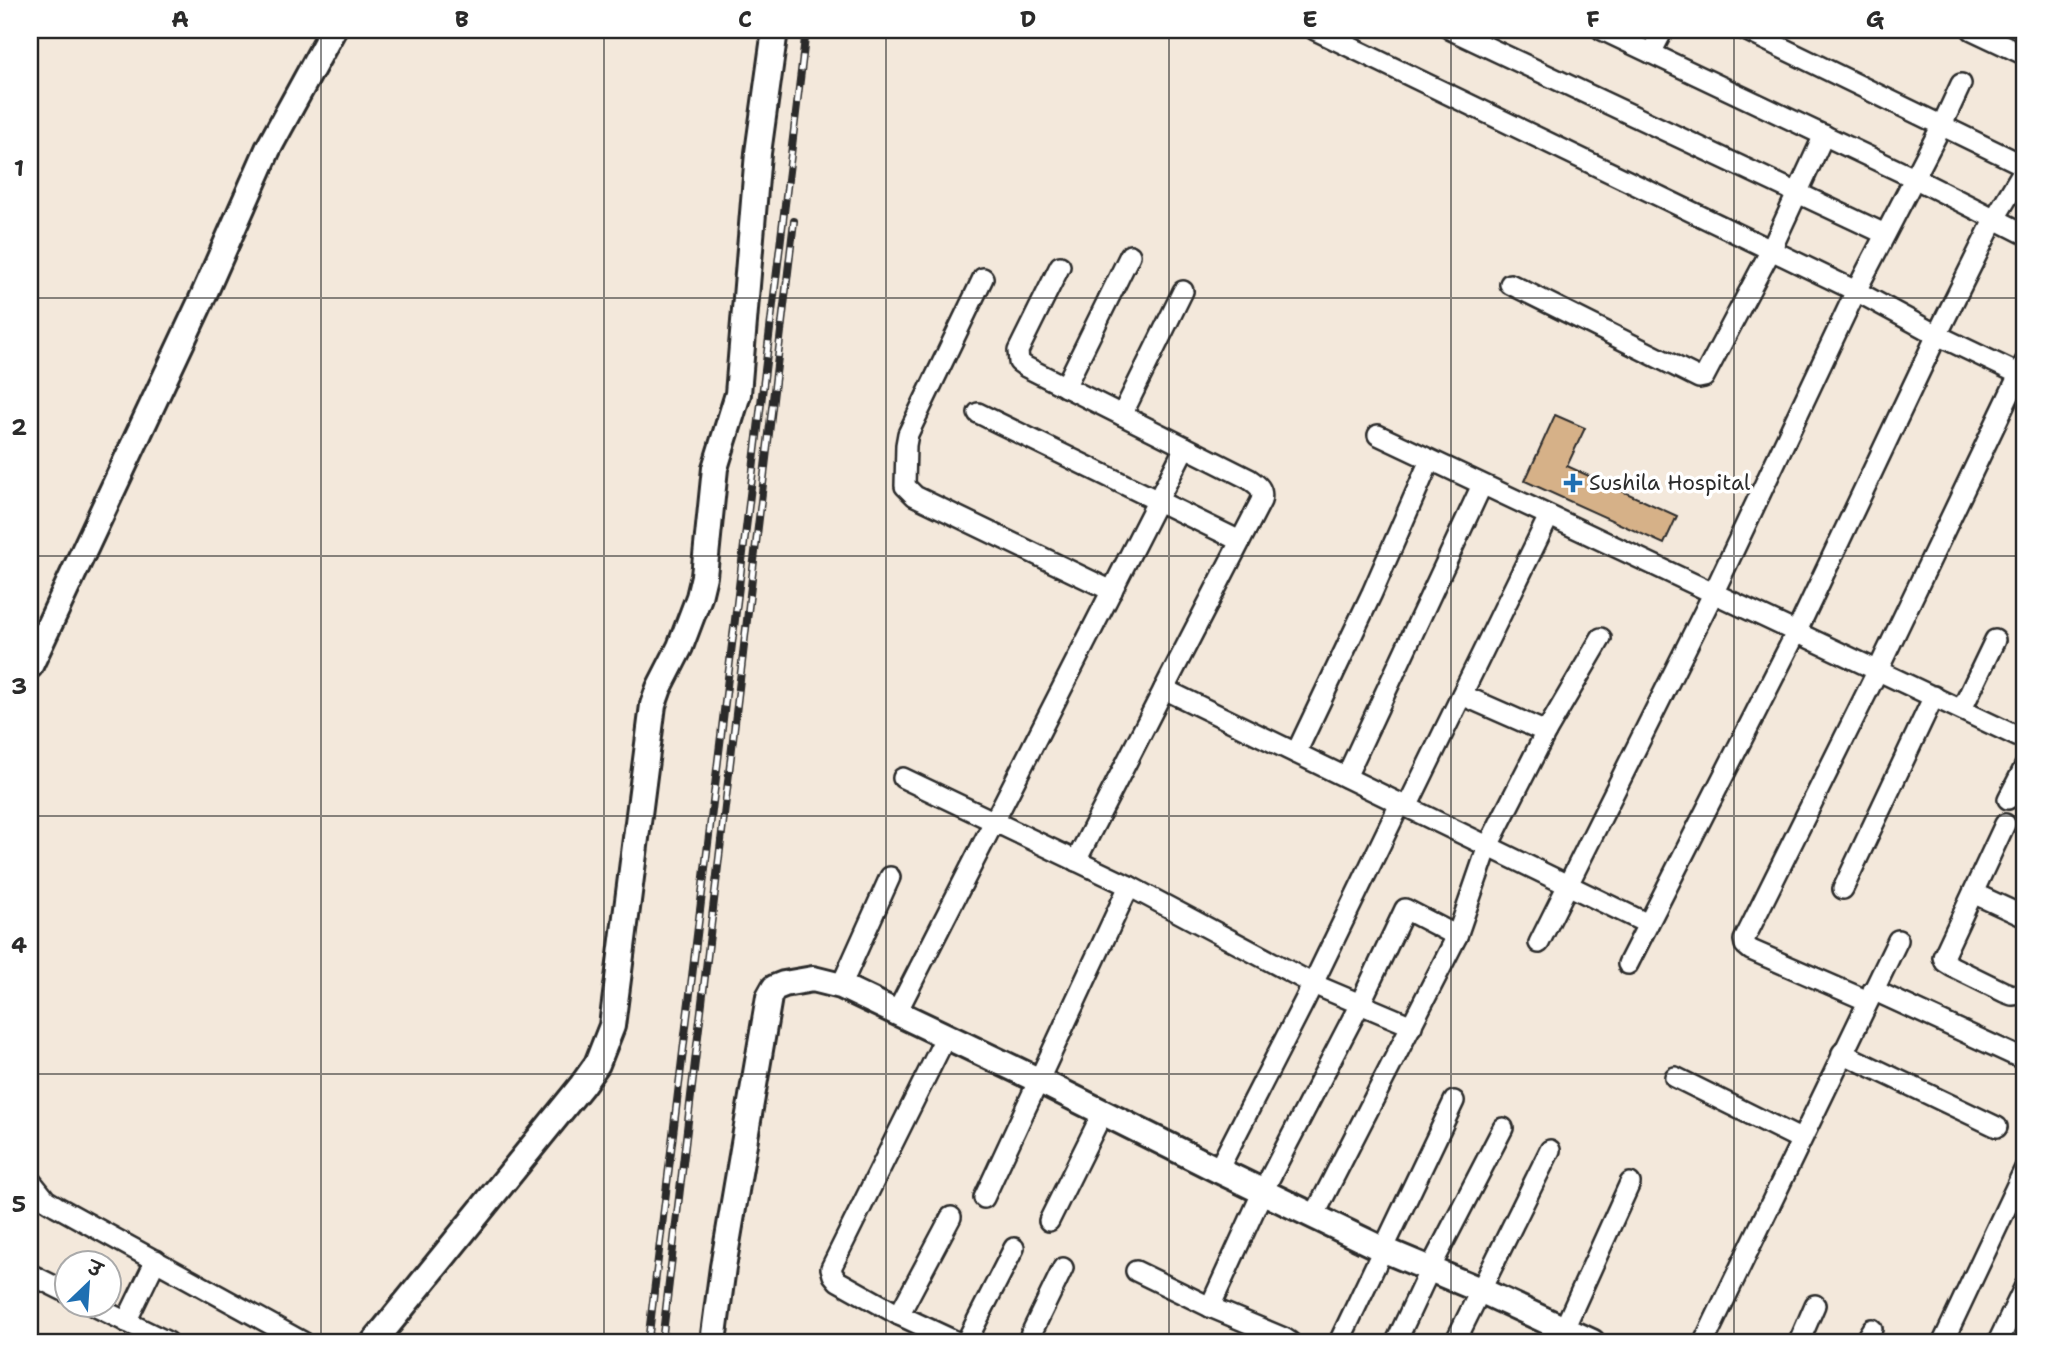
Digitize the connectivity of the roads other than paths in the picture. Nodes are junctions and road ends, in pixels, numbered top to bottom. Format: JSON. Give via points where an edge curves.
{"nodes":[{"id":1,"x":333,"y":30,"type":"edge"},
{"id":2,"x":775,"y":30,"type":"edge"},
{"id":3,"x":1315,"y":30,"type":"edge"},
{"id":4,"x":1451,"y":30,"type":"edge"},
{"id":5,"x":1602,"y":30,"type":"edge"},
{"id":6,"x":1663,"y":30,"type":"edge"},
{"id":7,"x":1745,"y":30,"type":"edge"},
{"id":8,"x":1972,"y":30,"type":"edge"},
{"id":9,"x":1651,"y":53,"type":"junction"},
{"id":10,"x":2025,"y":55,"type":"edge"},
{"id":11,"x":1961,"y":85,"type":"dead end"},
{"id":12,"x":1942,"y":125,"type":"junction"},
{"id":13,"x":1824,"y":135,"type":"junction"},
{"id":14,"x":2025,"y":167,"type":"edge"},
{"id":15,"x":1914,"y":178,"type":"junction"},
{"id":16,"x":1797,"y":193,"type":"junction"},
{"id":17,"x":1995,"y":218,"type":"junction"},
{"id":18,"x":1885,"y":234,"type":"junction"},
{"id":19,"x":2025,"y":234,"type":"edge"},
{"id":20,"x":1771,"y":250,"type":"junction"},
{"id":21,"x":1130,"y":255,"type":"dead end"},
{"id":22,"x":1060,"y":266,"type":"dead end"},
{"id":23,"x":982,"y":278,"type":"dead end"},
{"id":24,"x":1510,"y":284,"type":"dead end"},
{"id":25,"x":1183,"y":291,"type":"dead end"},
{"id":26,"x":1856,"y":291,"type":"junction"},
{"id":27,"x":1937,"y":335,"type":"junction"},
{"id":28,"x":2023,"y":371,"type":"edge"},
{"id":29,"x":1065,"y":387,"type":"junction"},
{"id":30,"x":978,"y":413,"type":"dead end"},
{"id":31,"x":1122,"y":415,"type":"junction"},
{"id":32,"x":1378,"y":435,"type":"dead end"},
{"id":33,"x":1185,"y":447,"type":"junction"},
{"id":34,"x":1430,"y":460,"type":"junction"},
{"id":35,"x":1482,"y":485,"type":"junction"},
{"id":36,"x":1158,"y":502,"type":"junction"},
{"id":37,"x":1549,"y":516,"type":"junction"},
{"id":38,"x":1240,"y":541,"type":"junction"},
{"id":39,"x":1112,"y":591,"type":"junction"},
{"id":40,"x":1713,"y":594,"type":"junction"},
{"id":41,"x":1796,"y":633,"type":"junction"},
{"id":42,"x":1601,"y":638,"type":"dead end"},
{"id":43,"x":1995,"y":640,"type":"dead end"},
{"id":44,"x":30,"y":666,"type":"edge"},
{"id":45,"x":1878,"y":670,"type":"junction"},
{"id":46,"x":1164,"y":689,"type":"junction"},
{"id":47,"x":1462,"y":695,"type":"junction"},
{"id":48,"x":1934,"y":696,"type":"junction"},
{"id":49,"x":1962,"y":709,"type":"junction"},
{"id":50,"x":1546,"y":732,"type":"junction"},
{"id":51,"x":2025,"y":740,"type":"edge"},
{"id":52,"x":1296,"y":753,"type":"junction"},
{"id":53,"x":2025,"y":766,"type":"edge"},
{"id":54,"x":1346,"y":777,"type":"junction"},
{"id":55,"x":903,"y":778,"type":"dead end"},
{"id":56,"x":2008,"y":799,"type":"dead end"},
{"id":57,"x":1404,"y":805,"type":"junction"},
{"id":58,"x":994,"y":822,"type":"junction"},
{"id":59,"x":2005,"y":824,"type":"dead end"},
{"id":60,"x":1488,"y":846,"type":"junction"},
{"id":61,"x":1076,"y":861,"type":"junction"},
{"id":62,"x":890,"y":877,"type":"dead end"},
{"id":63,"x":1568,"y":885,"type":"junction"},
{"id":64,"x":1129,"y":886,"type":"junction"},
{"id":65,"x":1843,"y":889,"type":"dead end"},
{"id":66,"x":1973,"y":893,"type":"junction"},
{"id":67,"x":2025,"y":917,"type":"edge"},
{"id":68,"x":1648,"y":924,"type":"junction"},
{"id":69,"x":1457,"y":936,"type":"junction"},
{"id":70,"x":1898,"y":940,"type":"dead end"},
{"id":71,"x":1539,"y":943,"type":"dead end"},
{"id":72,"x":1628,"y":964,"type":"dead end"},
{"id":73,"x":1313,"y":984,"type":"junction"},
{"id":74,"x":841,"y":986,"type":"junction"},
{"id":75,"x":2025,"y":990,"type":"edge"},
{"id":76,"x":1871,"y":995,"type":"junction"},
{"id":77,"x":1360,"y":1003,"type":"junction"},
{"id":78,"x":897,"y":1012,"type":"junction"},
{"id":79,"x":1412,"y":1026,"type":"junction"},
{"id":80,"x":946,"y":1036,"type":"junction"},
{"id":81,"x":1842,"y":1053,"type":"junction"},
{"id":82,"x":2025,"y":1060,"type":"edge"},
{"id":83,"x":1675,"y":1077,"type":"dead end"},
{"id":84,"x":1040,"y":1081,"type":"junction"},
{"id":85,"x":1454,"y":1101,"type":"dead end"},
{"id":86,"x":1103,"y":1112,"type":"junction"},
{"id":87,"x":1997,"y":1127,"type":"dead end"},
{"id":88,"x":1503,"y":1128,"type":"dead end"},
{"id":89,"x":1800,"y":1139,"type":"junction"},
{"id":90,"x":1550,"y":1150,"type":"dead end"},
{"id":91,"x":1218,"y":1170,"type":"junction"},
{"id":92,"x":2023,"y":1180,"type":"edge"},
{"id":93,"x":1630,"y":1183,"type":"dead end"},
{"id":94,"x":32,"y":1190,"type":"edge"},
{"id":95,"x":1263,"y":1191,"type":"junction"},
{"id":96,"x":984,"y":1198,"type":"dead end"},
{"id":97,"x":951,"y":1216,"type":"dead end"},
{"id":98,"x":1314,"y":1216,"type":"junction"},
{"id":99,"x":1049,"y":1221,"type":"dead end"},
{"id":100,"x":1014,"y":1248,"type":"dead end"},
{"id":101,"x":1382,"y":1249,"type":"junction"},
{"id":102,"x":156,"y":1260,"type":"junction"},
{"id":103,"x":1063,"y":1268,"type":"dead end"},
{"id":104,"x":1430,"y":1269,"type":"junction"},
{"id":105,"x":1136,"y":1271,"type":"dead end"},
{"id":106,"x":30,"y":1273,"type":"edge"},
{"id":107,"x":52,"y":1285,"type":"edge"},
{"id":108,"x":2025,"y":1286,"type":"edge"},
{"id":109,"x":1480,"y":1290,"type":"junction"},
{"id":110,"x":1815,"y":1305,"type":"dead end"},
{"id":111,"x":1210,"y":1307,"type":"junction"},
{"id":112,"x":899,"y":1315,"type":"junction"},
{"id":113,"x":122,"y":1320,"type":"edge"},
{"id":114,"x":126,"y":1322,"type":"junction"},
{"id":115,"x":1561,"y":1336,"type":"edge"},
{"id":116,"x":167,"y":1342,"type":"edge"},
{"id":117,"x":303,"y":1342,"type":"edge"},
{"id":118,"x":374,"y":1342,"type":"edge"},
{"id":119,"x":713,"y":1342,"type":"edge"},
{"id":120,"x":957,"y":1342,"type":"edge"},
{"id":121,"x":966,"y":1342,"type":"edge"},
{"id":122,"x":1027,"y":1342,"type":"edge"},
{"id":123,"x":1290,"y":1342,"type":"edge"},
{"id":124,"x":1339,"y":1342,"type":"edge"},
{"id":125,"x":1396,"y":1342,"type":"edge"},
{"id":126,"x":1455,"y":1342,"type":"edge"},
{"id":127,"x":1592,"y":1342,"type":"edge"},
{"id":128,"x":1704,"y":1342,"type":"edge"},
{"id":129,"x":1799,"y":1342,"type":"edge"},
{"id":130,"x":1943,"y":1342,"type":"edge"},
{"id":131,"x":1998,"y":1342,"type":"edge"}],
"edges":[{"from":1,"to":44,"type":"street","via":[[268,149]]},
{"from":2,"to":118,"type":"street","via":[[758,153],[738,394],[715,468],[699,597],[653,705],[612,1026],[597,1064],[582,1085]]},
{"from":3,"to":20,"type":"street"},
{"from":4,"to":16,"type":"street"},
{"from":5,"to":9,"type":"street"},
{"from":6,"to":9,"type":"street"},
{"from":7,"to":12,"type":"street"},
{"from":8,"to":10,"type":"street"},
{"from":9,"to":13,"type":"street"},
{"from":11,"to":12,"type":"street"},
{"from":12,"to":14,"type":"street"},
{"from":12,"to":15,"type":"street"},
{"from":13,"to":15,"type":"street"},
{"from":13,"to":16,"type":"street"},
{"from":14,"to":17,"type":"street"},
{"from":15,"to":17,"type":"street"},
{"from":15,"to":18,"type":"street"},
{"from":16,"to":18,"type":"street"},
{"from":16,"to":20,"type":"street"},
{"from":17,"to":19,"type":"street"},
{"from":17,"to":27,"type":"street"},
{"from":18,"to":26,"type":"street"},
{"from":20,"to":24,"type":"street","via":[[1704,377]]},
{"from":20,"to":26,"type":"street"},
{"from":21,"to":29,"type":"street"},
{"from":22,"to":29,"type":"street","via":[[1017,357],[1026,367]]},
{"from":23,"to":39,"type":"street","via":[[908,434],[905,486],[915,496]]},
{"from":25,"to":31,"type":"street"},
{"from":26,"to":27,"type":"street"},
{"from":26,"to":40,"type":"street"},
{"from":27,"to":28,"type":"street"},
{"from":27,"to":41,"type":"street"},
{"from":28,"to":45,"type":"street"},
{"from":29,"to":31,"type":"street"},
{"from":30,"to":36,"type":"street"},
{"from":31,"to":33,"type":"street"},
{"from":32,"to":34,"type":"street"},
{"from":33,"to":36,"type":"street"},
{"from":33,"to":38,"type":"street","via":[[1261,488],[1261,501]]},
{"from":34,"to":35,"type":"street"},
{"from":34,"to":52,"type":"street"},
{"from":35,"to":37,"type":"street"},
{"from":35,"to":54,"type":"street"},
{"from":36,"to":38,"type":"street"},
{"from":36,"to":39,"type":"street"},
{"from":37,"to":40,"type":"street"},
{"from":37,"to":47,"type":"street"},
{"from":38,"to":46,"type":"street"},
{"from":39,"to":58,"type":"street"},
{"from":40,"to":41,"type":"street"},
{"from":40,"to":63,"type":"street"},
{"from":41,"to":45,"type":"street"},
{"from":41,"to":68,"type":"street"},
{"from":42,"to":50,"type":"street"},
{"from":43,"to":49,"type":"street"},
{"from":45,"to":48,"type":"street"},
{"from":45,"to":76,"type":"street","via":[[1744,940],[1751,950]]},
{"from":46,"to":52,"type":"street"},
{"from":46,"to":61,"type":"street"},
{"from":47,"to":50,"type":"street"},
{"from":47,"to":57,"type":"street"},
{"from":48,"to":49,"type":"street"},
{"from":48,"to":65,"type":"street"},
{"from":49,"to":51,"type":"street"},
{"from":50,"to":60,"type":"street"},
{"from":52,"to":54,"type":"street"},
{"from":53,"to":56,"type":"street"},
{"from":54,"to":57,"type":"street"},
{"from":55,"to":58,"type":"street"},
{"from":57,"to":60,"type":"street"},
{"from":57,"to":73,"type":"street"},
{"from":58,"to":61,"type":"street"},
{"from":58,"to":78,"type":"street"},
{"from":59,"to":66,"type":"street"},
{"from":60,"to":63,"type":"street"},
{"from":60,"to":69,"type":"street"},
{"from":61,"to":64,"type":"street"},
{"from":62,"to":74,"type":"street"},
{"from":63,"to":68,"type":"street"},
{"from":63,"to":71,"type":"street"},
{"from":64,"to":73,"type":"street"},
{"from":64,"to":84,"type":"street"},
{"from":66,"to":67,"type":"street"},
{"from":66,"to":75,"type":"street","via":[[1945,950],[1945,962],[2012,995]]},
{"from":68,"to":72,"type":"street"},
{"from":69,"to":77,"type":"street","via":[[1405,909]]},
{"from":69,"to":79,"type":"street"},
{"from":70,"to":76,"type":"street"},
{"from":73,"to":77,"type":"street"},
{"from":73,"to":91,"type":"street"},
{"from":74,"to":78,"type":"street"},
{"from":74,"to":119,"type":"street","via":[[813,979],[774,988],[769,997]]},
{"from":76,"to":81,"type":"street"},
{"from":76,"to":82,"type":"street"},
{"from":77,"to":79,"type":"street"},
{"from":77,"to":95,"type":"street"},
{"from":78,"to":80,"type":"street"},
{"from":79,"to":98,"type":"street"},
{"from":80,"to":84,"type":"street"},
{"from":80,"to":112,"type":"street","via":[[831,1268],[838,1281]]},
{"from":81,"to":87,"type":"street"},
{"from":81,"to":89,"type":"street"},
{"from":83,"to":89,"type":"street"},
{"from":84,"to":86,"type":"street"},
{"from":84,"to":96,"type":"street"},
{"from":85,"to":101,"type":"street"},
{"from":86,"to":91,"type":"street"},
{"from":86,"to":99,"type":"street"},
{"from":88,"to":104,"type":"street"},
{"from":89,"to":128,"type":"street"},
{"from":90,"to":109,"type":"street"},
{"from":91,"to":95,"type":"street"},
{"from":92,"to":130,"type":"street"},
{"from":93,"to":115,"type":"street"},
{"from":94,"to":102,"type":"street"},
{"from":95,"to":98,"type":"street"},
{"from":95,"to":111,"type":"street"},
{"from":97,"to":112,"type":"street"},
{"from":98,"to":101,"type":"street"},
{"from":100,"to":121,"type":"street"},
{"from":101,"to":104,"type":"street"},
{"from":101,"to":124,"type":"street"},
{"from":102,"to":114,"type":"street"},
{"from":102,"to":117,"type":"street"},
{"from":103,"to":122,"type":"street"},
{"from":104,"to":109,"type":"street"},
{"from":104,"to":125,"type":"street"},
{"from":105,"to":111,"type":"street"},
{"from":106,"to":107,"type":"street"},
{"from":108,"to":131,"type":"street"},
{"from":109,"to":115,"type":"street"},
{"from":109,"to":126,"type":"street"},
{"from":110,"to":129,"type":"street"},
{"from":111,"to":123,"type":"street"},
{"from":112,"to":120,"type":"street"},
{"from":113,"to":114,"type":"street"},
{"from":114,"to":116,"type":"street"},
{"from":115,"to":127,"type":"street"}]}
